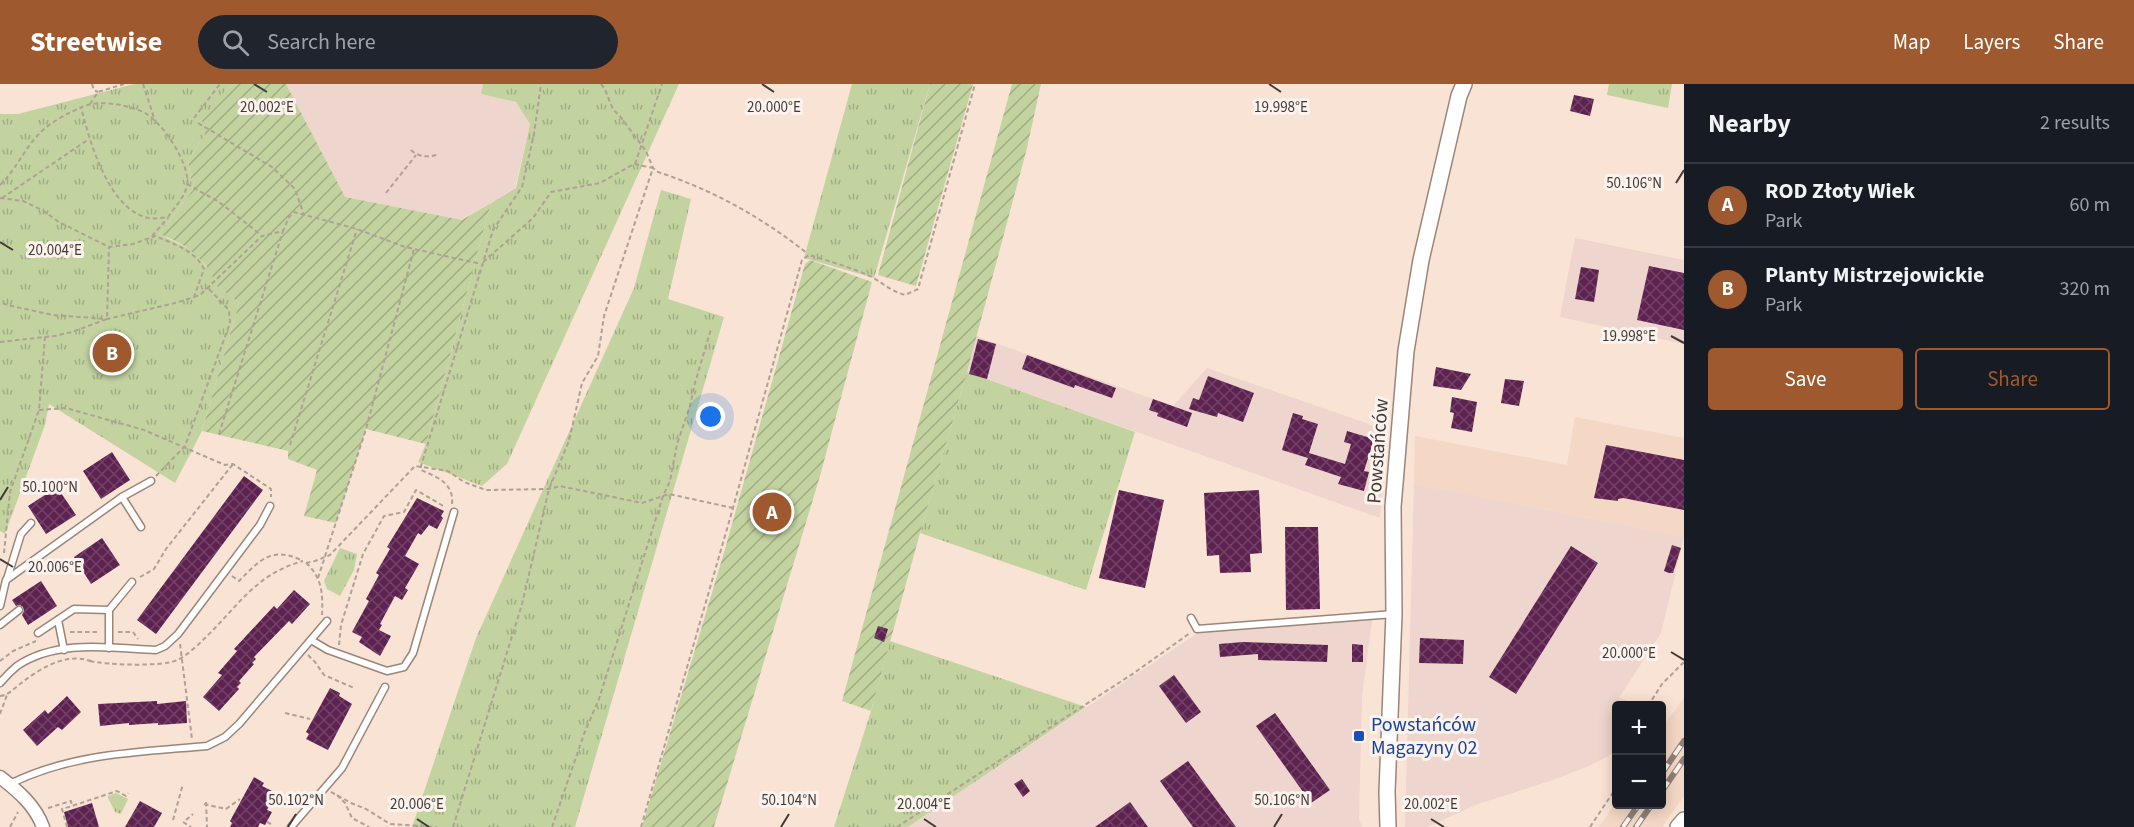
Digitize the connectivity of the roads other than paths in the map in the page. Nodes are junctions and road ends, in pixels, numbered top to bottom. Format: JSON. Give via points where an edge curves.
{"nodes":[{"id":1,"x":1464,"y":84,"type":"edge"},
{"id":2,"x":151,"y":481,"type":"road end"},
{"id":3,"x":122,"y":497,"type":"junction"},
{"id":4,"x":270,"y":506,"type":"road end"},
{"id":5,"x":451,"y":510,"type":"road end"},
{"id":6,"x":31,"y":523,"type":"dead end"},
{"id":7,"x":141,"y":527,"type":"dead end"},
{"id":8,"x":6,"y":580,"type":"junction"},
{"id":9,"x":132,"y":582,"type":"road end"},
{"id":10,"x":0,"y":606,"type":"edge"},
{"id":11,"x":19,"y":610,"type":"dead end"},
{"id":12,"x":109,"y":610,"type":"junction"},
{"id":13,"x":1394,"y":614,"type":"junction"},
{"id":14,"x":1191,"y":618,"type":"dead end"},
{"id":15,"x":58,"y":620,"type":"junction"},
{"id":16,"x":327,"y":621,"type":"road end"},
{"id":17,"x":0,"y":624,"type":"edge"},
{"id":18,"x":38,"y":633,"type":"dead end"},
{"id":19,"x":311,"y":640,"type":"junction"},
{"id":20,"x":109,"y":648,"type":"junction"},
{"id":21,"x":64,"y":650,"type":"junction"},
{"id":22,"x":0,"y":683,"type":"edge"},
{"id":23,"x":386,"y":687,"type":"dead end"},
{"id":24,"x":5,"y":781,"type":"edge"},
{"id":25,"x":1684,"y":820,"type":"edge"},
{"id":26,"x":43,"y":827,"type":"edge"},
{"id":27,"x":291,"y":827,"type":"edge"},
{"id":28,"x":1388,"y":827,"type":"edge"},
{"id":29,"x":1678,"y":827,"type":"edge"}],
"edges":[{"from":1,"to":13,"type":"street","name":"Powstańców","via":[[1421,260],[1406,351],[1393,507]]},
{"from":2,"to":3,"type":"lane"},
{"from":3,"to":7,"type":"lane"},
{"from":3,"to":8,"type":"lane"},
{"from":4,"to":20,"type":"lane","via":[[260,525],[172,641],[156,650]]},
{"from":5,"to":19,"type":"lane","via":[[409,662],[387,671]]},
{"from":6,"to":8,"type":"lane","via":[[21,534]]},
{"from":8,"to":10,"type":"lane"},
{"from":9,"to":12,"type":"lane"},
{"from":11,"to":17,"type":"lane"},
{"from":12,"to":15,"type":"lane","via":[[74,609]]},
{"from":12,"to":20,"type":"lane"},
{"from":13,"to":14,"type":"lane","via":[[1197,629]]},
{"from":13,"to":28,"type":"street","name":"Powstańców"},
{"from":15,"to":18,"type":"lane"},
{"from":15,"to":21,"type":"lane"},
{"from":16,"to":19,"type":"lane"},
{"from":19,"to":24,"type":"lane","via":[[239,724],[216,742],[84,759]]},
{"from":20,"to":21,"type":"lane"},
{"from":21,"to":22,"type":"lane","via":[[33,658],[16,667]]},
{"from":23,"to":27,"type":"lane","via":[[342,768]]},
{"from":24,"to":26,"type":"street","via":[[31,805]]},
{"from":25,"to":29,"type":"street"}]}
